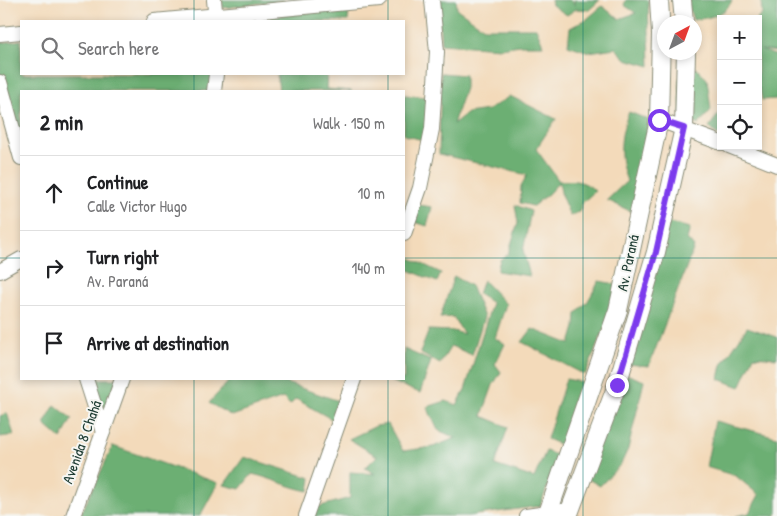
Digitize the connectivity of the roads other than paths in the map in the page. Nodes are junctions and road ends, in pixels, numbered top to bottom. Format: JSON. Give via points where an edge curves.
{"nodes":[{"id":1,"x":214,"y":0,"type":"edge"},
{"id":2,"x":378,"y":0,"type":"edge"},
{"id":3,"x":432,"y":0,"type":"edge"},
{"id":4,"x":659,"y":0,"type":"edge"},
{"id":5,"x":682,"y":0,"type":"edge"},
{"id":6,"x":683,"y":15,"type":"edge"},
{"id":7,"x":216,"y":19,"type":"edge"},
{"id":8,"x":185,"y":20,"type":"edge"},
{"id":9,"x":20,"y":32,"type":"edge"},
{"id":10,"x":0,"y":34,"type":"edge"},
{"id":11,"x":686,"y":60,"type":"edge"},
{"id":12,"x":216,"y":75,"type":"edge"},
{"id":13,"x":0,"y":82,"type":"edge"},
{"id":14,"x":214,"y":90,"type":"edge"},
{"id":15,"x":659,"y":120,"type":"junction"},
{"id":16,"x":684,"y":128,"type":"junction"},
{"id":17,"x":717,"y":141,"type":"edge"},
{"id":18,"x":739,"y":150,"type":"edge"},
{"id":19,"x":20,"y":154,"type":"edge"},
{"id":20,"x":777,"y":165,"type":"edge"},
{"id":21,"x":405,"y":231,"type":"edge"},
{"id":22,"x":20,"y":260,"type":"edge"},
{"id":23,"x":0,"y":271,"type":"edge"},
{"id":24,"x":86,"y":380,"type":"edge"},
{"id":25,"x":122,"y":380,"type":"edge"},
{"id":26,"x":354,"y":380,"type":"edge"},
{"id":27,"x":103,"y":432,"type":"junction"},
{"id":28,"x":569,"y":513,"type":"edge"},
{"id":29,"x":548,"y":514,"type":"edge"},
{"id":30,"x":74,"y":516,"type":"edge"},
{"id":31,"x":306,"y":516,"type":"edge"},
{"id":32,"x":526,"y":516,"type":"edge"}],
"edges":[{"from":1,"to":7,"type":"street"},
{"from":2,"to":7,"type":"street"},
{"from":3,"to":21,"type":"street","via":[[437,52],[432,129],[420,188]]},
{"from":4,"to":15,"type":"street","name":"Av. Paraná"},
{"from":5,"to":6,"type":"street"},
{"from":7,"to":8,"type":"street"},
{"from":9,"to":10,"type":"street"},
{"from":11,"to":16,"type":"street","name":"Av. Paraná"},
{"from":12,"to":14,"type":"street"},
{"from":13,"to":19,"type":"street"},
{"from":15,"to":16,"type":"street"},
{"from":15,"to":29,"type":"street","name":"Av. Paraná","via":[[618,310]]},
{"from":16,"to":17,"type":"street"},
{"from":16,"to":28,"type":"street","name":"Av. Paraná","via":[[656,252],[617,385]]},
{"from":18,"to":20,"type":"street"},
{"from":22,"to":23,"type":"street"},
{"from":24,"to":27,"type":"street"},
{"from":25,"to":27,"type":"street","name":"Avenida 8 Chahá"},
{"from":26,"to":31,"type":"street"},
{"from":27,"to":30,"type":"street","name":"Avenida 8 Chahá"},
{"from":28,"to":29,"type":"street"},
{"from":29,"to":32,"type":"street"}]}
